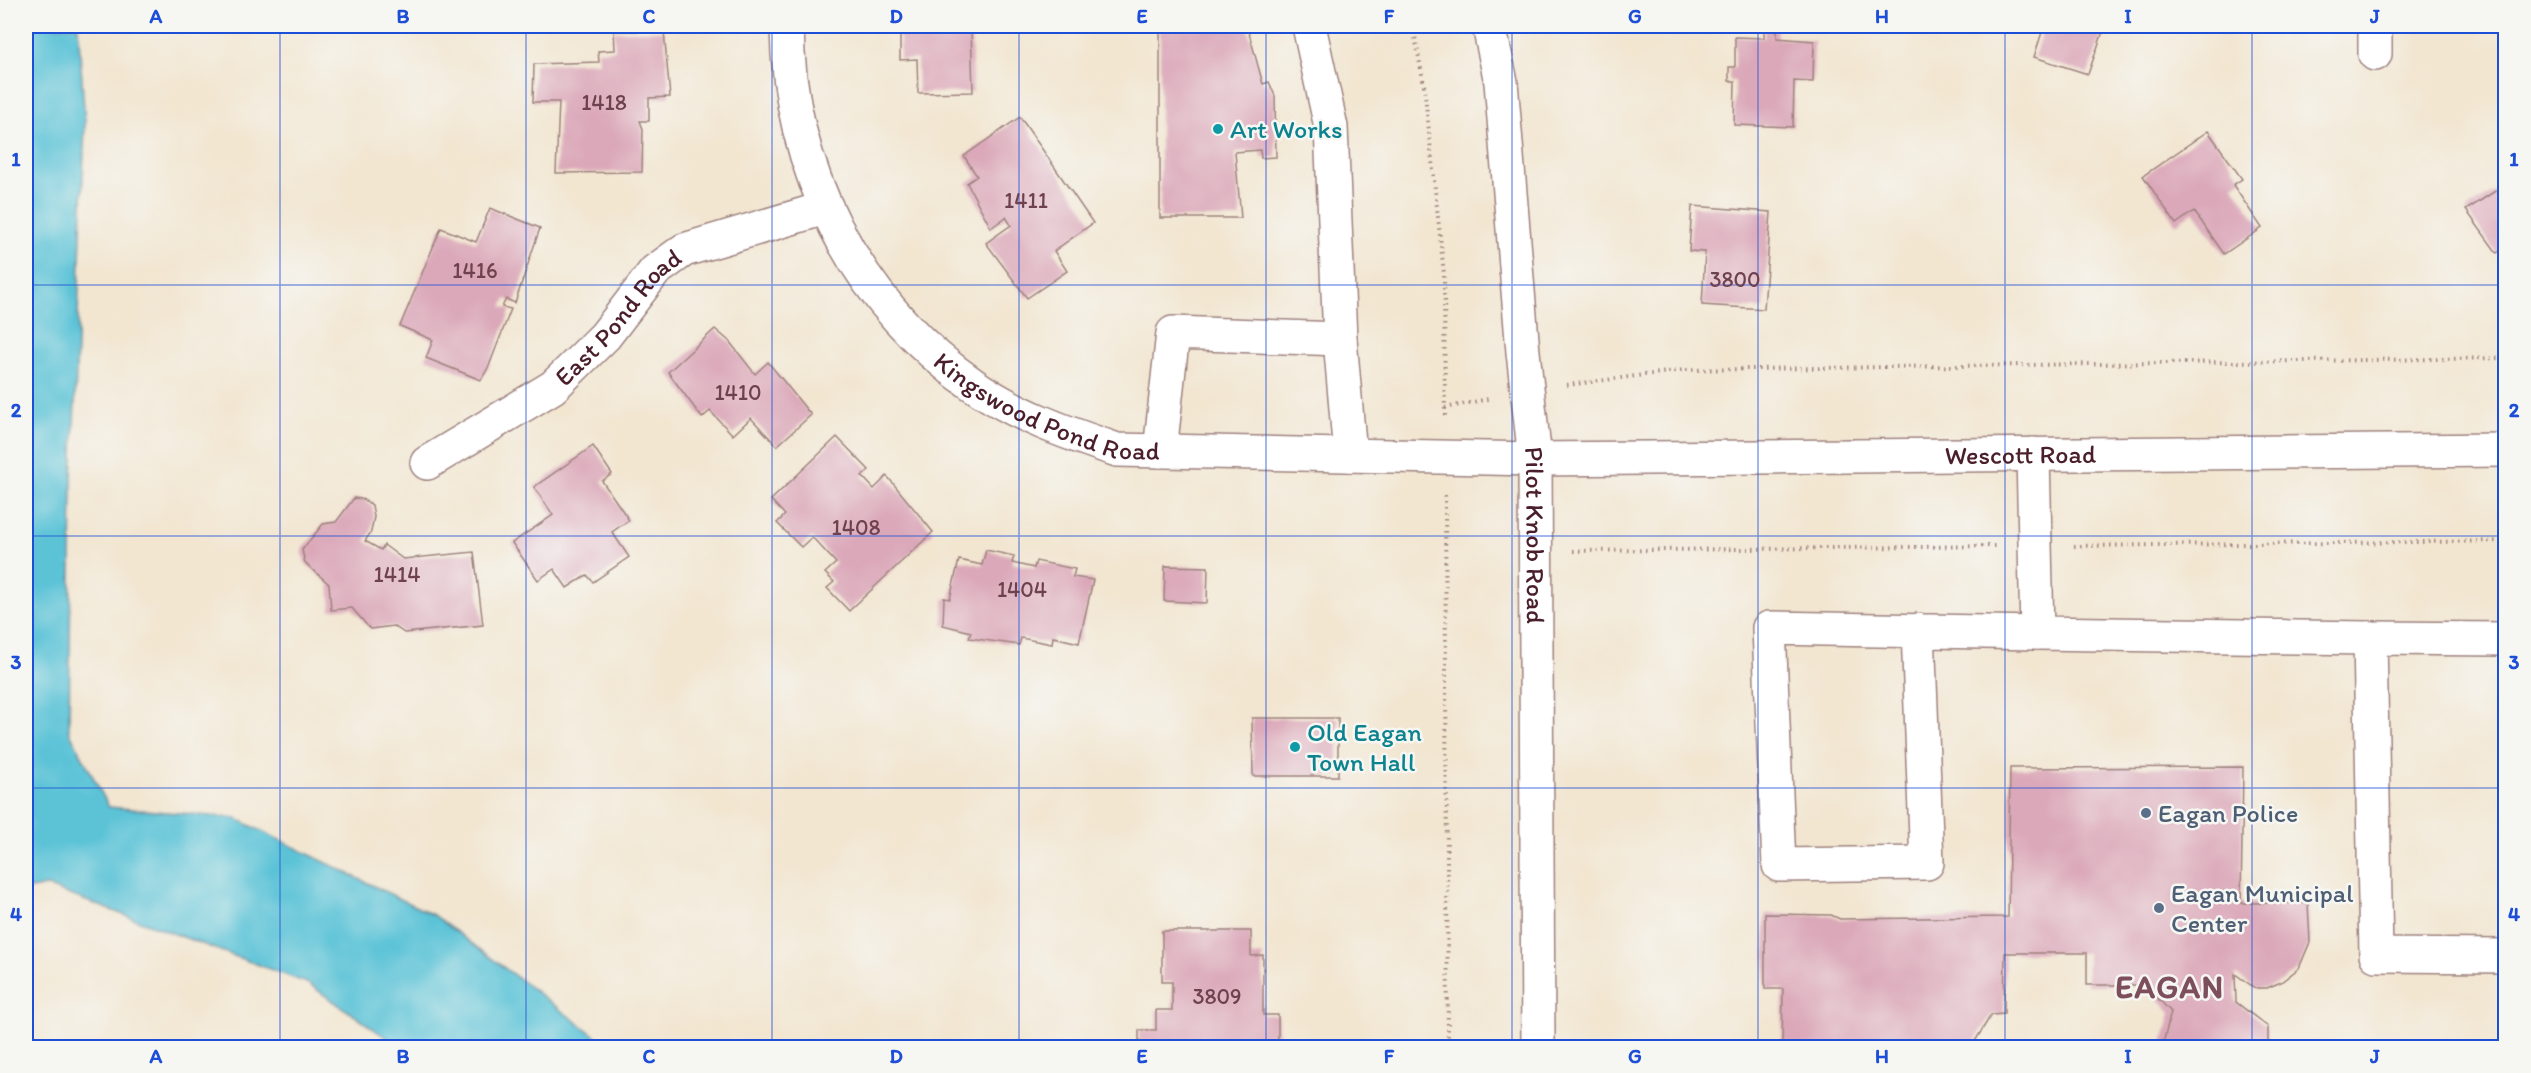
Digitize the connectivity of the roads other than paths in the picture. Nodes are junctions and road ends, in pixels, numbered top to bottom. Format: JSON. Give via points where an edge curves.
{"nodes":[{"id":1,"x":787,"y":26,"type":"edge"},
{"id":2,"x":1309,"y":26,"type":"edge"},
{"id":3,"x":1489,"y":26,"type":"edge"},
{"id":4,"x":825,"y":208,"type":"junction"},
{"id":5,"x":1340,"y":339,"type":"junction"},
{"id":6,"x":2505,"y":450,"type":"edge"},
{"id":7,"x":1160,"y":451,"type":"junction"},
{"id":8,"x":2033,"y":454,"type":"junction"},
{"id":9,"x":1350,"y":455,"type":"junction"},
{"id":10,"x":1535,"y":459,"type":"junction"},
{"id":11,"x":427,"y":463,"type":"dead end"},
{"id":12,"x":1918,"y":630,"type":"junction"},
{"id":13,"x":2037,"y":633,"type":"junction"},
{"id":14,"x":2370,"y":638,"type":"junction"},
{"id":15,"x":2505,"y":639,"type":"edge"},
{"id":16,"x":2505,"y":956,"type":"edge"},
{"id":17,"x":1538,"y":1047,"type":"edge"}],
"edges":[{"from":1,"to":4,"type":"street","name":"Kingswood Pond Road","via":[[797,122]]},
{"from":2,"to":5,"type":"street","via":[[1331,128]]},
{"from":3,"to":10,"type":"street","name":"Pilot Knob Road","via":[[1501,82]]},
{"from":4,"to":7,"type":"street","name":"Kingswood Pond Road","via":[[871,286],[900,321],[931,353],[974,385],[1066,433],[1117,450]]},
{"from":4,"to":11,"type":"street","name":"East Pond Road","via":[[684,250],[656,271],[605,336],[553,387]]},
{"from":5,"to":7,"type":"street","via":[[1173,333]]},
{"from":5,"to":9,"type":"street"},
{"from":6,"to":8,"type":"street","name":"Wescott Road"},
{"from":7,"to":9,"type":"street","name":"Kingswood Pond Road"},
{"from":8,"to":10,"type":"street","name":"Wescott Road"},
{"from":8,"to":13,"type":"street"},
{"from":9,"to":10,"type":"street","name":"Kingswood Pond Road"},
{"from":10,"to":17,"type":"street","name":"Pilot Knob Road"},
{"from":12,"to":12,"type":"street","via":[[1769,628],[1779,865],[1927,863]]},
{"from":12,"to":13,"type":"street"},
{"from":13,"to":14,"type":"street"},
{"from":14,"to":15,"type":"street"},
{"from":14,"to":16,"type":"street","via":[[2376,955]]}]}
